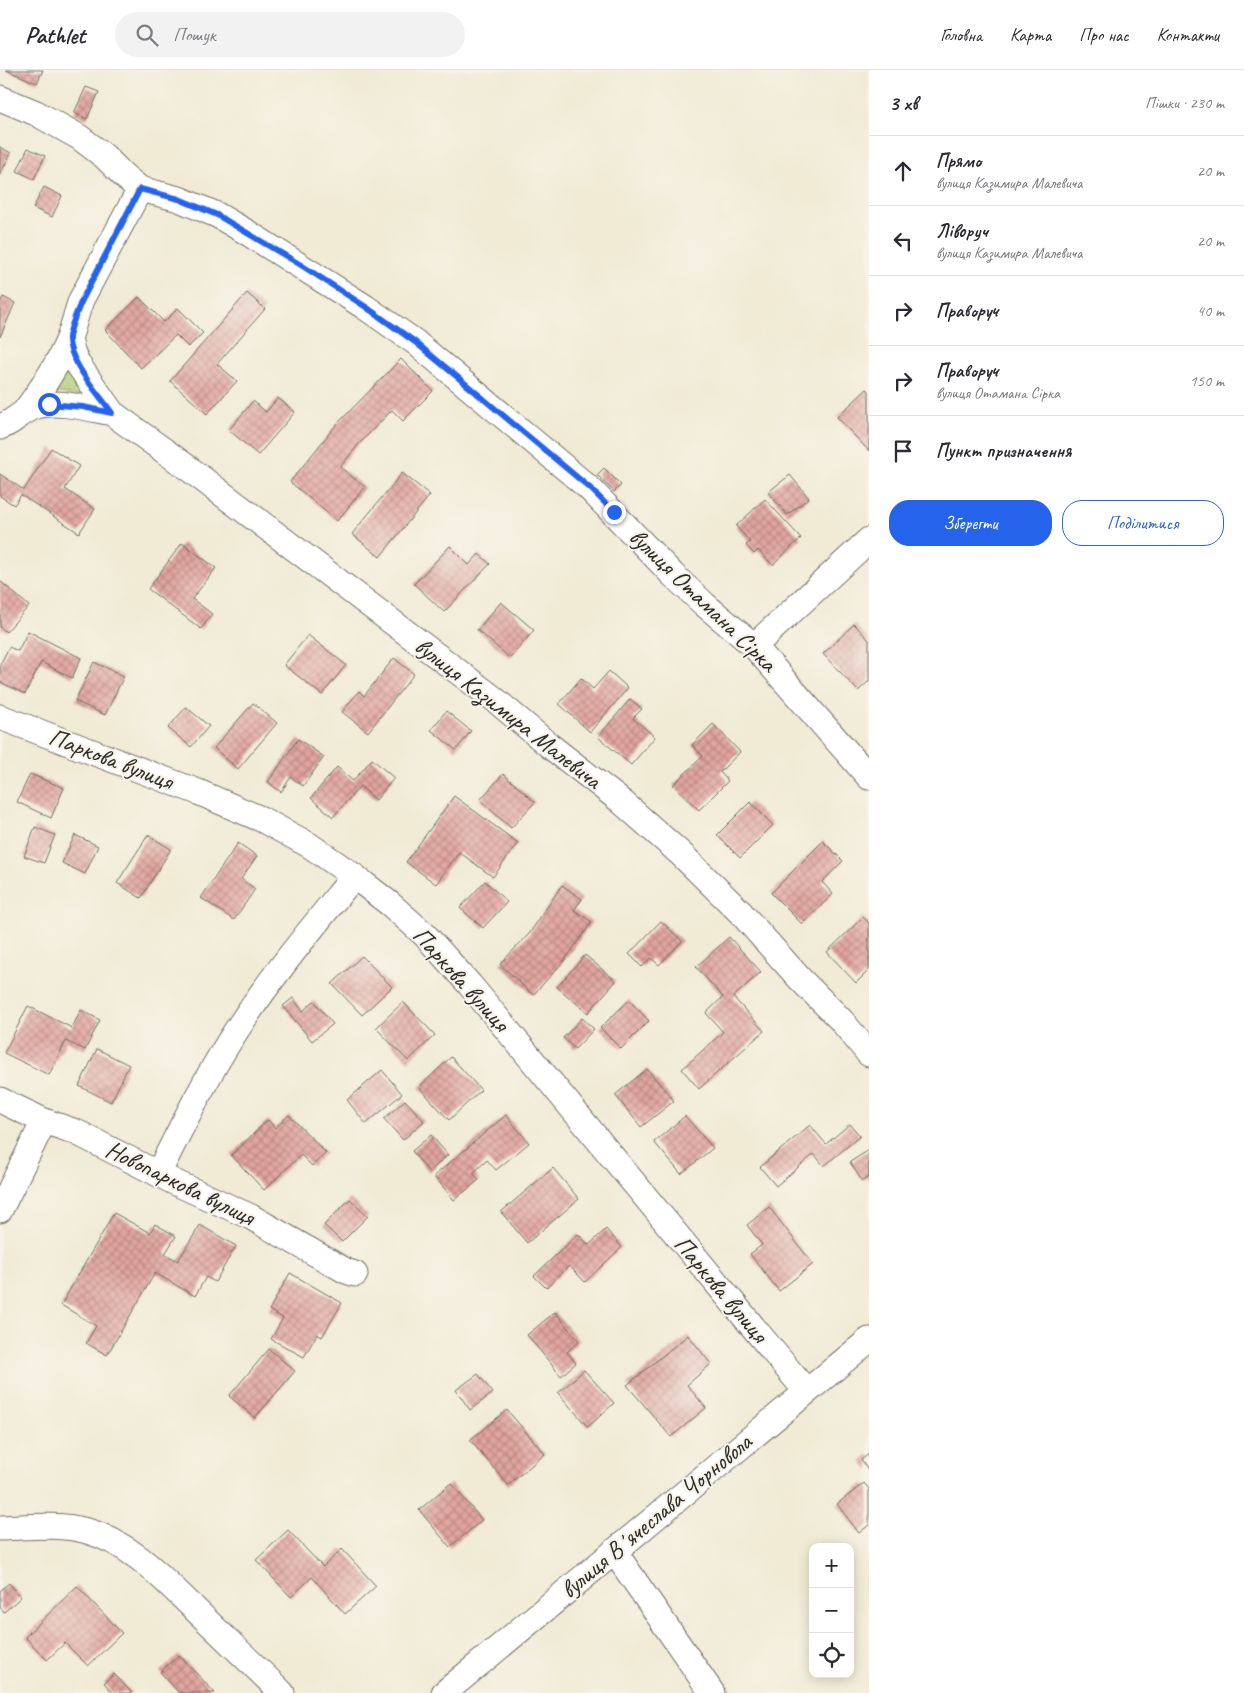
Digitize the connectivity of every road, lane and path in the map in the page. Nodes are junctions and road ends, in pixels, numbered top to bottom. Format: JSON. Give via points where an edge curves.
{"nodes":[{"id":1,"x":0,"y":98,"type":"edge"},
{"id":2,"x":140,"y":189,"type":"junction"},
{"id":3,"x":69,"y":338,"type":"junction"},
{"id":4,"x":25,"y":412,"type":"junction"},
{"id":5,"x":112,"y":413,"type":"junction"},
{"id":6,"x":0,"y":427,"type":"edge"},
{"id":7,"x":869,"y":540,"type":"edge"},
{"id":8,"x":754,"y":646,"type":"junction"},
{"id":9,"x":0,"y":717,"type":"edge"},
{"id":10,"x":869,"y":777,"type":"edge"},
{"id":11,"x":354,"y":876,"type":"junction"},
{"id":12,"x":869,"y":1054,"type":"edge"},
{"id":13,"x":0,"y":1100,"type":"edge"},
{"id":14,"x":44,"y":1121,"type":"junction"},
{"id":15,"x":158,"y":1174,"type":"junction"},
{"id":16,"x":0,"y":1210,"type":"edge"},
{"id":17,"x":355,"y":1274,"type":"dead end"},
{"id":18,"x":869,"y":1340,"type":"edge"},
{"id":19,"x":806,"y":1391,"type":"junction"},
{"id":20,"x":0,"y":1528,"type":"edge"},
{"id":21,"x":614,"y":1551,"type":"junction"},
{"id":22,"x":282,"y":1693,"type":"edge"},
{"id":23,"x":444,"y":1693,"type":"edge"},
{"id":24,"x":712,"y":1693,"type":"edge"}],
"edges":[{"from":1,"to":2,"type":"street","name":"вулиця Отамана Сірка","via":[[79,136]]},
{"from":2,"to":3,"type":"street","via":[[82,300]]},
{"from":2,"to":8,"type":"street","name":"вулиця Отамана Сірка","via":[[179,199],[217,215],[301,265],[415,342],[590,488],[704,604]]},
{"from":3,"to":4,"type":"street","via":[[56,366]]},
{"from":3,"to":5,"type":"street","name":"вулиця Казимира Малевича","via":[[76,363]]},
{"from":4,"to":5,"type":"street","name":"вулиця Казимира Малевича","via":[[49,404]]},
{"from":4,"to":6,"type":"street","name":"вулиця Казимира Малевича"},
{"from":5,"to":12,"type":"street","name":"вулиця Казимира Малевича","via":[[493,698],[622,802],[741,913]]},
{"from":7,"to":8,"type":"street"},
{"from":8,"to":10,"type":"street","name":"вулиця Отамана Сірка"},
{"from":9,"to":11,"type":"street","name":"Паркова вулиця","via":[[261,819],[309,845]]},
{"from":11,"to":15,"type":"street","via":[[235,1032],[194,1102]]},
{"from":11,"to":19,"type":"street","name":"Паркова вулиця","via":[[424,935],[470,985]]},
{"from":13,"to":14,"type":"street","name":"Новопаркова вулиця"},
{"from":14,"to":15,"type":"street","name":"Новопаркова вулиця","via":[[76,1132]]},
{"from":14,"to":16,"type":"street"},
{"from":15,"to":17,"type":"street","name":"Новопаркова вулиця","via":[[251,1217]]},
{"from":18,"to":19,"type":"street","name":"вулиця Вʼячеслава Чорновола"},
{"from":19,"to":21,"type":"street","name":"вулиця Вʼячеслава Чорновола"},
{"from":20,"to":22,"type":"street","via":[[57,1525],[88,1531],[116,1542],[168,1584]]},
{"from":21,"to":23,"type":"street","name":"вулиця Вʼячеслава Чорновола"},
{"from":21,"to":24,"type":"street"}]}
